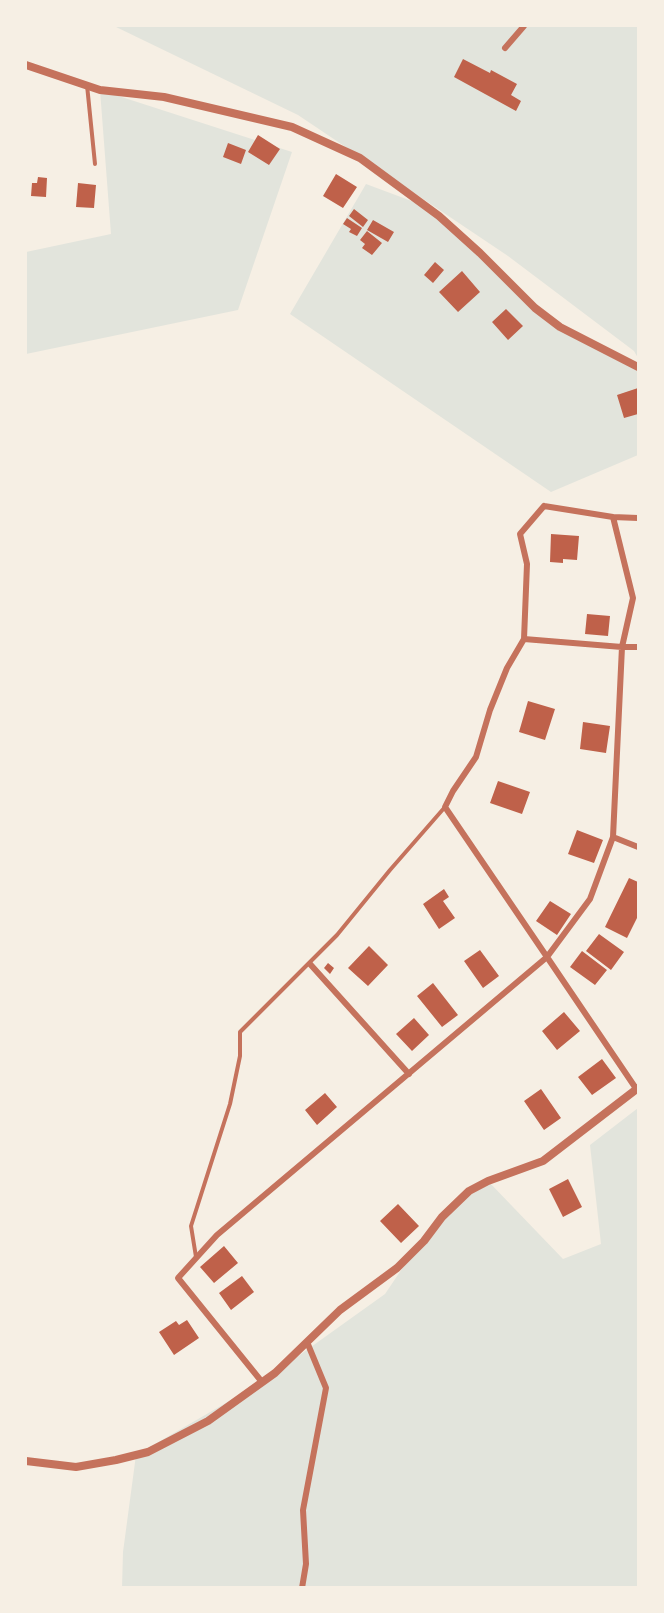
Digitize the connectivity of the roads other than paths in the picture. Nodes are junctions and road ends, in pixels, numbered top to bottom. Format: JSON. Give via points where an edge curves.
{"nodes":[{"id":1,"x":524,"y":26,"type":"edge"},
{"id":2,"x":506,"y":48,"type":"dead end"},
{"id":3,"x":26,"y":65,"type":"edge"},
{"id":4,"x":87,"y":85,"type":"junction"},
{"id":5,"x":95,"y":164,"type":"dead end"},
{"id":6,"x":639,"y":367,"type":"edge"},
{"id":7,"x":613,"y":517,"type":"junction"},
{"id":8,"x":639,"y":518,"type":"edge"},
{"id":9,"x":524,"y":639,"type":"junction"},
{"id":10,"x":622,"y":646,"type":"junction"},
{"id":11,"x":639,"y":647,"type":"edge"},
{"id":12,"x":446,"y":807,"type":"junction"},
{"id":13,"x":613,"y":837,"type":"junction"},
{"id":14,"x":639,"y":847,"type":"edge"},
{"id":15,"x":548,"y":957,"type":"junction"},
{"id":16,"x":310,"y":964,"type":"junction"},
{"id":17,"x":409,"y":1074,"type":"junction"},
{"id":18,"x":638,"y":1089,"type":"edge"},
{"id":19,"x":196,"y":1258,"type":"junction"},
{"id":20,"x":307,"y":1342,"type":"junction"},
{"id":21,"x":262,"y":1382,"type":"junction"},
{"id":22,"x":26,"y":1461,"type":"edge"},
{"id":23,"x":302,"y":1587,"type":"edge"}],
"edges":[{"from":1,"to":2,"type":"street"},
{"from":3,"to":4,"type":"street"},
{"from":4,"to":5,"type":"lane"},
{"from":4,"to":6,"type":"street","via":[[292,127],[360,158],[439,216],[554,323]]},
{"from":7,"to":8,"type":"street"},
{"from":7,"to":9,"type":"street","via":[[544,506],[520,534],[527,564]]},
{"from":7,"to":10,"type":"street","via":[[633,598]]},
{"from":9,"to":10,"type":"street"},
{"from":9,"to":12,"type":"street","via":[[507,668],[476,757]]},
{"from":10,"to":11,"type":"street"},
{"from":10,"to":13,"type":"street"},
{"from":12,"to":15,"type":"street"},
{"from":12,"to":16,"type":"lane"},
{"from":13,"to":14,"type":"street"},
{"from":13,"to":15,"type":"street","via":[[590,899]]},
{"from":15,"to":17,"type":"street"},
{"from":15,"to":18,"type":"street"},
{"from":16,"to":17,"type":"street"},
{"from":16,"to":19,"type":"lane","via":[[240,1032],[240,1056],[230,1104],[191,1226]]},
{"from":17,"to":19,"type":"street","via":[[217,1235]]},
{"from":18,"to":20,"type":"street","via":[[543,1161],[469,1191],[397,1268],[340,1310]]},
{"from":19,"to":21,"type":"street","via":[[178,1278]]},
{"from":20,"to":21,"type":"street"},
{"from":20,"to":23,"type":"street","via":[[326,1388],[303,1510],[306,1564]]},
{"from":21,"to":22,"type":"street","via":[[208,1421],[148,1452],[76,1467]]}]}
